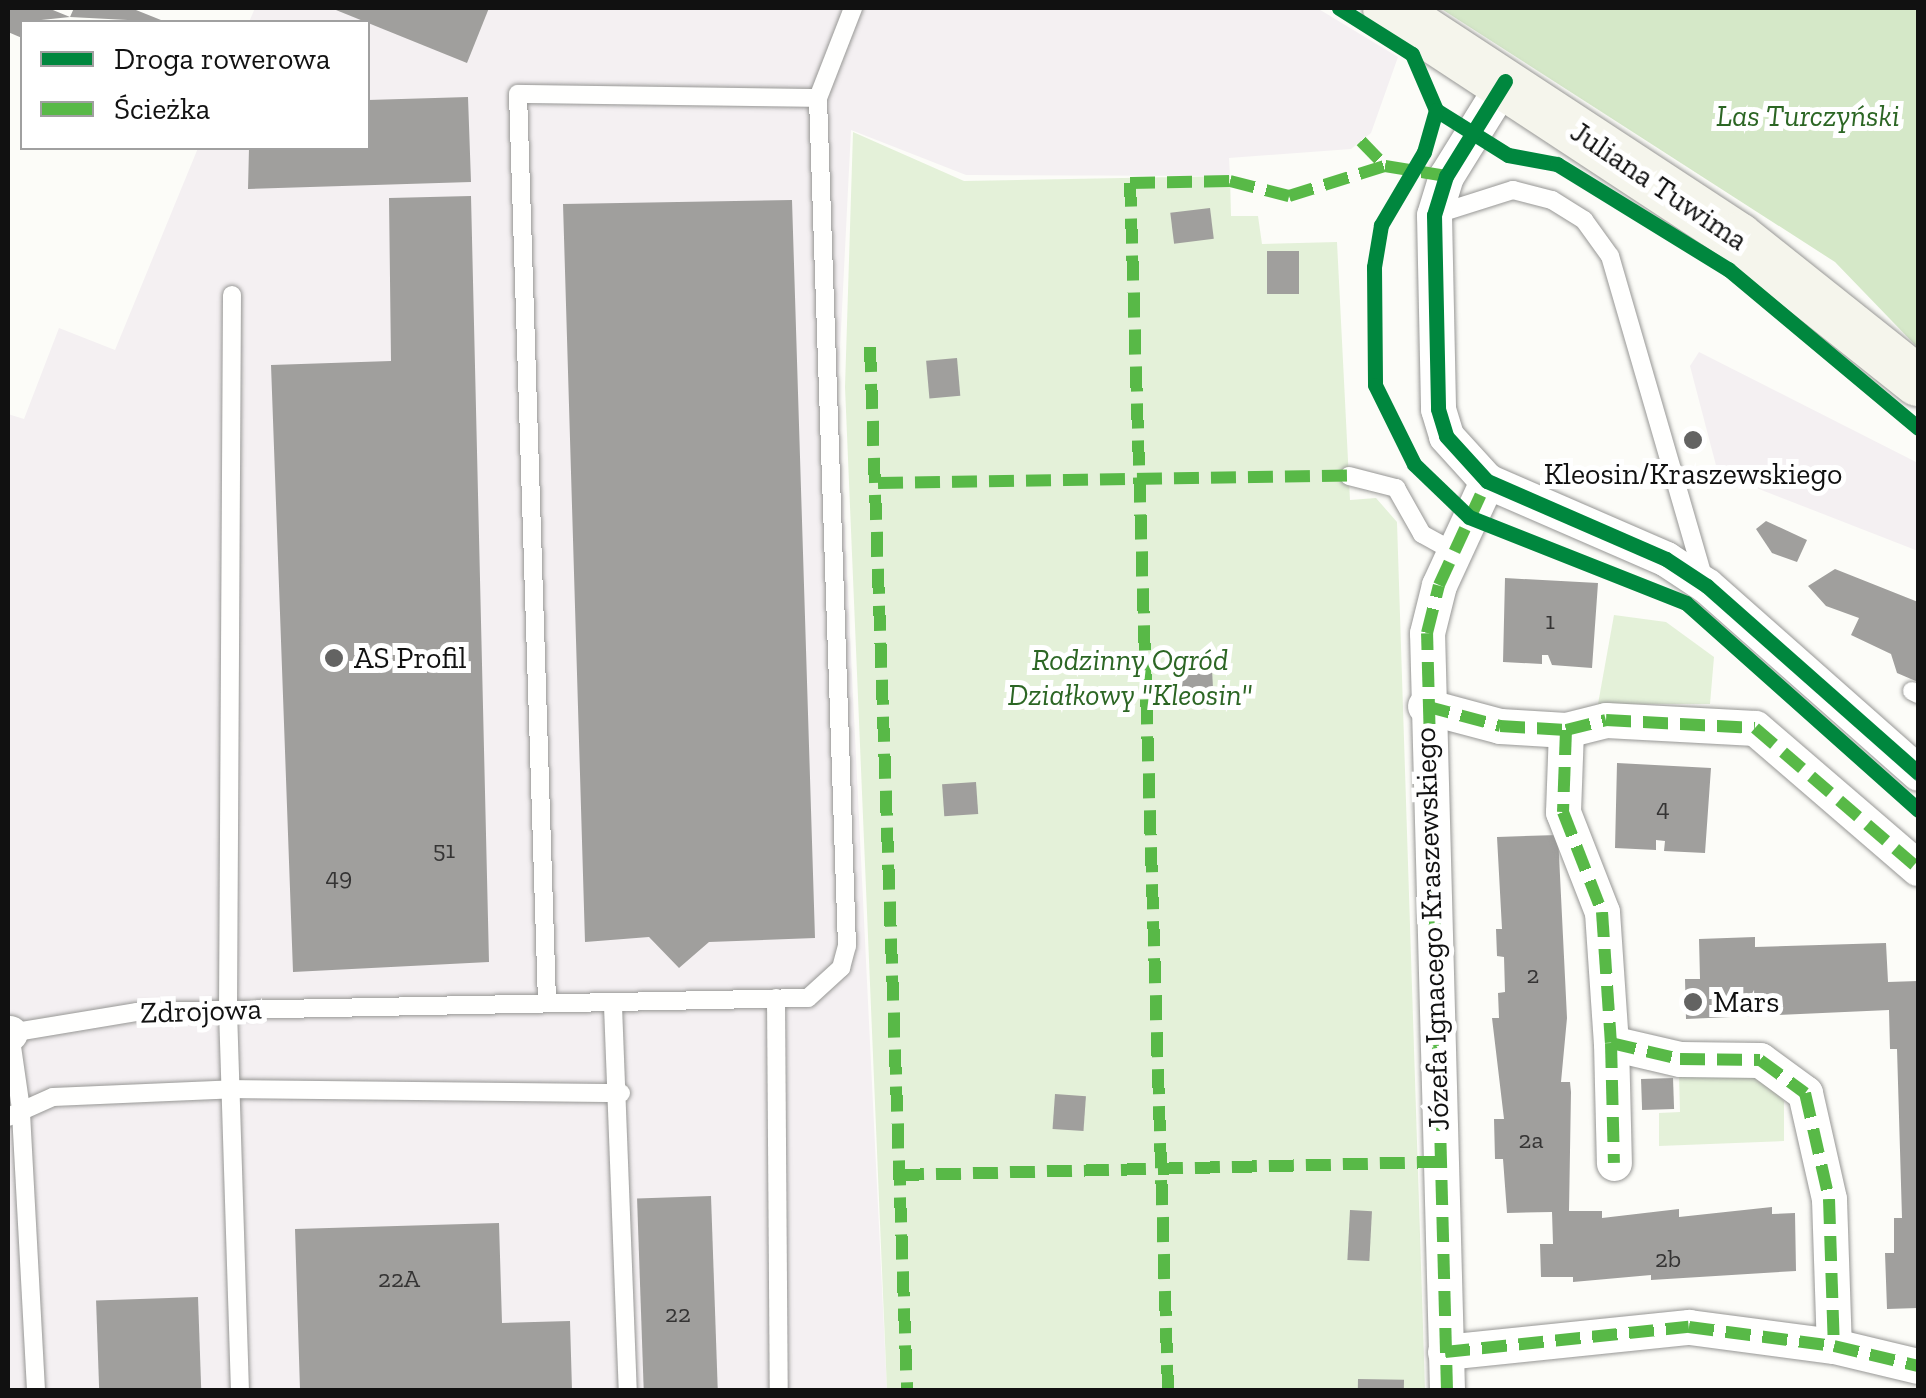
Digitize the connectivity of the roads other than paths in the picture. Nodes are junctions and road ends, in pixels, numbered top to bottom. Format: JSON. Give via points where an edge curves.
{"nodes":[{"id":1,"x":853,"y":8,"type":"edge"},
{"id":2,"x":1388,"y":8,"type":"edge"},
{"id":3,"x":1504,"y":81,"type":"junction"},
{"id":4,"x":818,"y":98,"type":"junction"},
{"id":5,"x":1434,"y":216,"type":"junction"},
{"id":6,"x":232,"y":295,"type":"dead end"},
{"id":7,"x":1918,"y":381,"type":"edge"},
{"id":8,"x":1349,"y":476,"type":"dead end"},
{"id":9,"x":1488,"y":480,"type":"junction"},
{"id":10,"x":1453,"y":551,"type":"junction"},
{"id":11,"x":1707,"y":586,"type":"junction"},
{"id":12,"x":1425,"y":706,"type":"junction"},
{"id":13,"x":1566,"y":730,"type":"junction"},
{"id":14,"x":1918,"y":773,"type":"edge"},
{"id":15,"x":1918,"y":868,"type":"edge"},
{"id":16,"x":776,"y":998,"type":"junction"},
{"id":17,"x":547,"y":1002,"type":"junction"},
{"id":18,"x":613,"y":1006,"type":"junction"},
{"id":19,"x":228,"y":1010,"type":"junction"},
{"id":20,"x":9,"y":1033,"type":"edge"},
{"id":21,"x":1610,"y":1042,"type":"junction"},
{"id":22,"x":233,"y":1089,"type":"junction"},
{"id":23,"x":622,"y":1093,"type":"junction"},
{"id":24,"x":14,"y":1113,"type":"edge"},
{"id":25,"x":1614,"y":1163,"type":"dead end"},
{"id":26,"x":1834,"y":1346,"type":"junction"},
{"id":27,"x":1445,"y":1352,"type":"junction"},
{"id":28,"x":1918,"y":1366,"type":"edge"},
{"id":29,"x":36,"y":1390,"type":"edge"},
{"id":30,"x":240,"y":1390,"type":"edge"},
{"id":31,"x":628,"y":1390,"type":"edge"},
{"id":32,"x":779,"y":1390,"type":"edge"},
{"id":33,"x":1446,"y":1390,"type":"edge"}],
"edges":[{"from":1,"to":4,"type":"lane"},
{"from":2,"to":3,"type":"street","name":"Juliana Tuwima"},
{"from":3,"to":5,"type":"street","via":[[1446,176]]},
{"from":3,"to":7,"type":"street","name":"Juliana Tuwima","via":[[1752,249]]},
{"from":4,"to":16,"type":"lane","name":"Zdrojowa","via":[[847,946],[827,985],[808,998]]},
{"from":4,"to":17,"type":"lane","via":[[518,94]]},
{"from":5,"to":9,"type":"street","via":[[1438,409],[1460,458]]},
{"from":5,"to":11,"type":"lane","via":[[1513,190],[1552,200],[1584,220],[1610,256]]},
{"from":6,"to":19,"type":"lane"},
{"from":8,"to":10,"type":"lane","via":[[1396,488],[1422,534]]},
{"from":9,"to":10,"type":"street","name":"Józefa Ignacego Kraszewskiego"},
{"from":9,"to":11,"type":"street","via":[[1666,559]]},
{"from":10,"to":12,"type":"street","name":"Józefa Ignacego Kraszewskiego","via":[[1427,633]]},
{"from":11,"to":14,"type":"street"},
{"from":12,"to":13,"type":"street","via":[[1500,726]]},
{"from":12,"to":27,"type":"street","name":"Józefa Ignacego Kraszewskiego"},
{"from":13,"to":15,"type":"street","via":[[1606,720],[1755,728]]},
{"from":13,"to":21,"type":"street","via":[[1563,812],[1602,912]]},
{"from":16,"to":18,"type":"lane","name":"Zdrojowa"},
{"from":16,"to":32,"type":"lane"},
{"from":17,"to":18,"type":"lane","name":"Zdrojowa"},
{"from":17,"to":19,"type":"lane","name":"Zdrojowa"},
{"from":18,"to":23,"type":"lane"},
{"from":19,"to":20,"type":"lane","name":"Zdrojowa","via":[[137,1012]]},
{"from":19,"to":22,"type":"lane"},
{"from":20,"to":24,"type":"lane"},
{"from":21,"to":25,"type":"street"},
{"from":21,"to":26,"type":"street","via":[[1680,1059],[1760,1060],[1804,1093],[1829,1199]]},
{"from":22,"to":23,"type":"lane"},
{"from":22,"to":24,"type":"lane","via":[[53,1098]]},
{"from":22,"to":30,"type":"lane"},
{"from":23,"to":31,"type":"lane"},
{"from":24,"to":29,"type":"lane"},
{"from":26,"to":27,"type":"street","via":[[1689,1327]]},
{"from":26,"to":28,"type":"street"},
{"from":27,"to":33,"type":"street","name":"Józefa Ignacego Kraszewskiego"}]}
